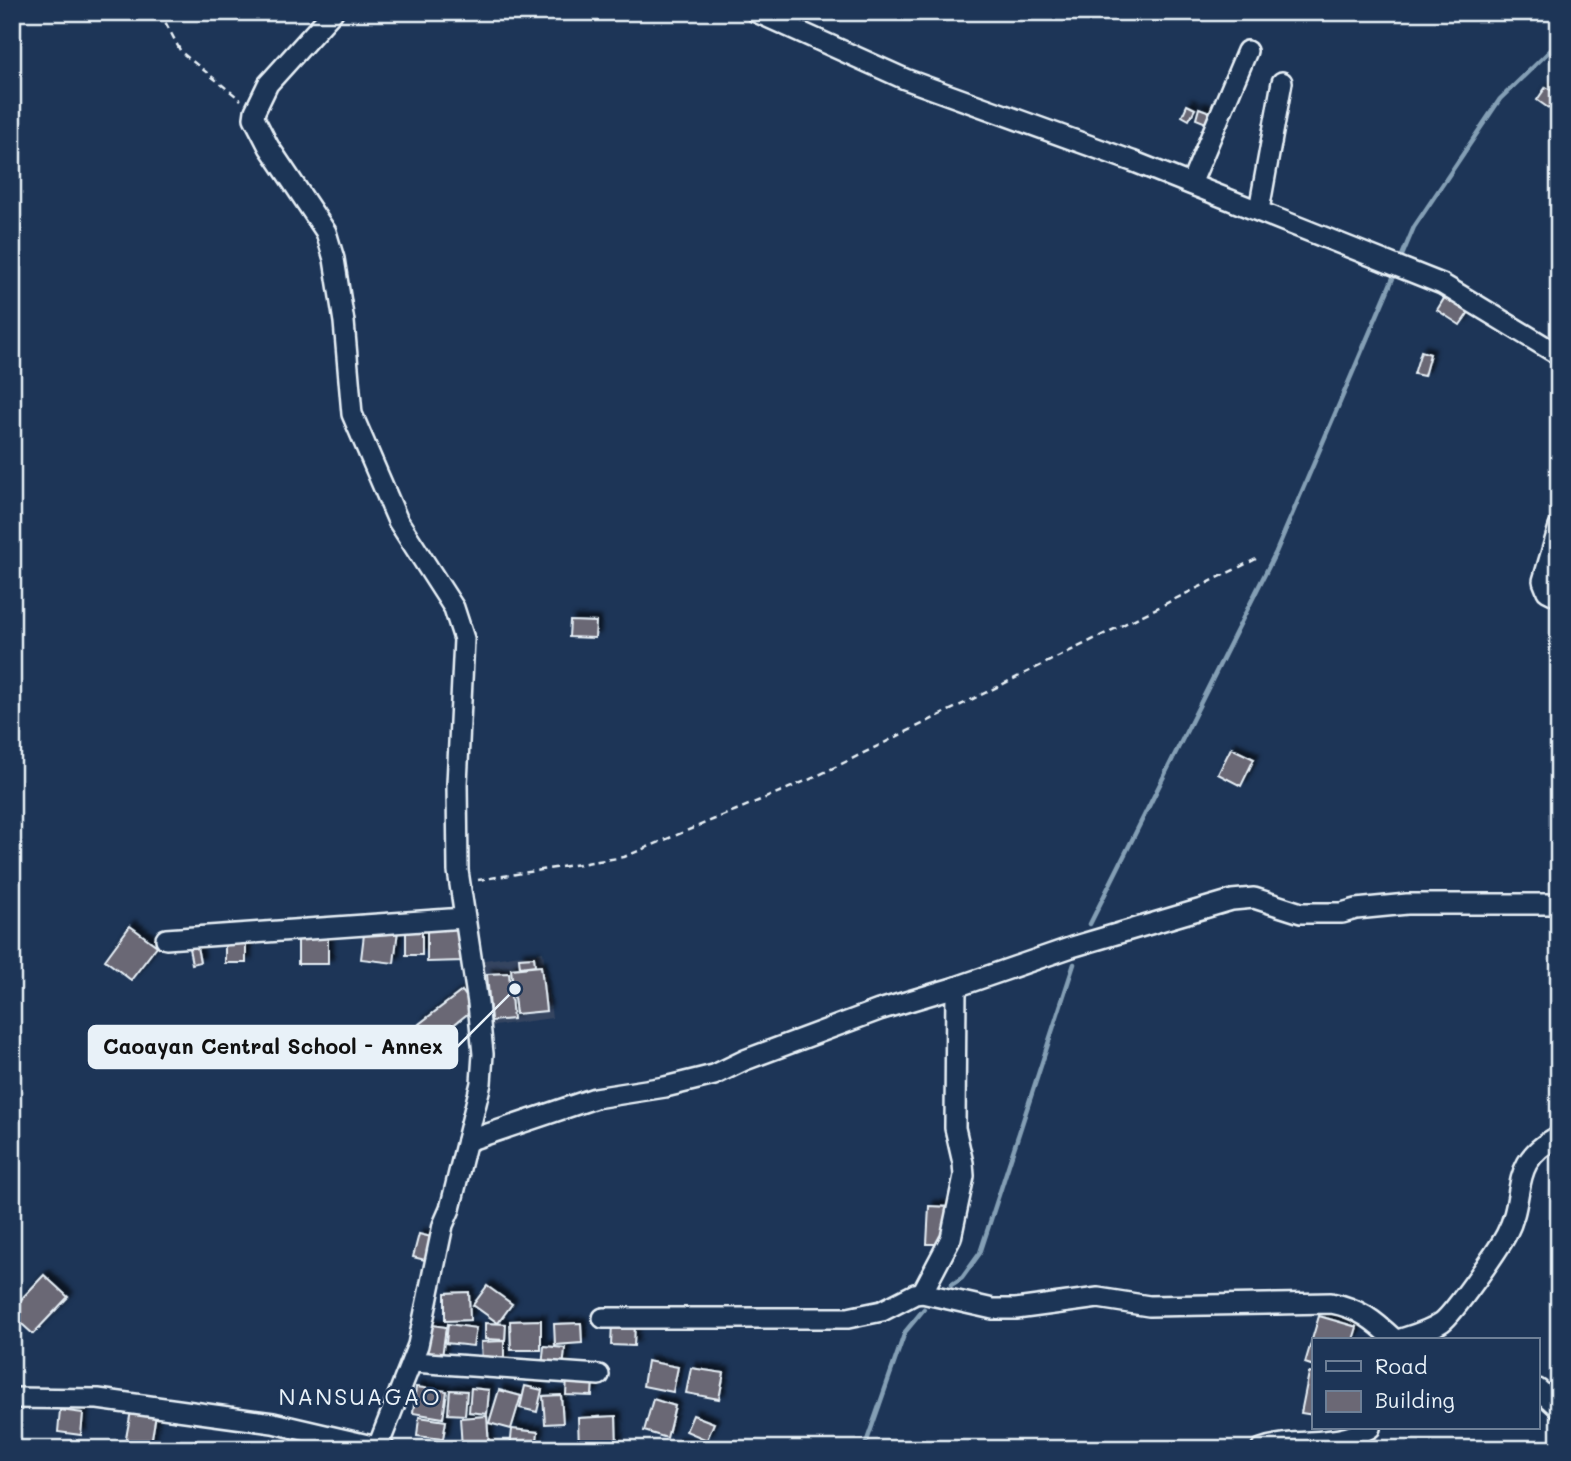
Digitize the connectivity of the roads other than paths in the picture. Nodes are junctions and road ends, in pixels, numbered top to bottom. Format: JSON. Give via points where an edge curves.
{"nodes":[{"id":1,"x":333,"y":12,"type":"edge"},
{"id":2,"x":756,"y":12,"type":"edge"},
{"id":3,"x":1247,"y":51,"type":"dead end"},
{"id":4,"x":1282,"y":82,"type":"dead end"},
{"id":5,"x":1191,"y":184,"type":"junction"},
{"id":6,"x":1259,"y":210,"type":"junction"},
{"id":7,"x":1559,"y":355,"type":"edge"},
{"id":8,"x":1559,"y":527,"type":"edge"},
{"id":9,"x":1559,"y":597,"type":"edge"},
{"id":10,"x":1559,"y":904,"type":"edge"},
{"id":11,"x":464,"y":918,"type":"junction"},
{"id":12,"x":166,"y":939,"type":"dead end"},
{"id":13,"x":956,"y":987,"type":"junction"},
{"id":14,"x":1559,"y":1136,"type":"edge"},
{"id":15,"x":467,"y":1141,"type":"junction"},
{"id":16,"x":922,"y":1293,"type":"junction"},
{"id":17,"x":603,"y":1318,"type":"dead end"},
{"id":18,"x":1394,"y":1338,"type":"edge"},
{"id":19,"x":1403,"y":1338,"type":"edge"},
{"id":20,"x":413,"y":1362,"type":"junction"},
{"id":21,"x":599,"y":1375,"type":"dead end"},
{"id":22,"x":1540,"y":1391,"type":"edge"},
{"id":23,"x":12,"y":1398,"type":"edge"},
{"id":24,"x":1559,"y":1408,"type":"edge"},
{"id":25,"x":1365,"y":1430,"type":"edge"},
{"id":26,"x":380,"y":1448,"type":"edge"},
{"id":27,"x":1261,"y":1449,"type":"edge"}],
"edges":[{"from":1,"to":11,"type":"street","via":[[268,84],[255,111],[256,125],[331,244],[354,420],[398,522],[461,624],[465,654],[457,784],[458,871]]},
{"from":2,"to":5,"type":"street","via":[[905,79]]},
{"from":3,"to":5,"type":"street"},
{"from":4,"to":6,"type":"street"},
{"from":5,"to":6,"type":"street"},
{"from":6,"to":7,"type":"street","via":[[1442,284]]},
{"from":8,"to":9,"type":"street","via":[[1543,581],[1547,591]]},
{"from":10,"to":13,"type":"street","via":[[1407,904],[1301,913],[1255,898],[1233,900]]},
{"from":11,"to":12,"type":"street"},
{"from":11,"to":15,"type":"street","via":[[483,1054]]},
{"from":13,"to":15,"type":"street","via":[[878,1010],[714,1074],[595,1098]]},
{"from":13,"to":16,"type":"street","via":[[955,1128],[964,1176],[951,1238]]},
{"from":14,"to":19,"type":"street","via":[[1530,1157],[1518,1184],[1506,1235],[1450,1315]]},
{"from":15,"to":20,"type":"street"},
{"from":16,"to":17,"type":"street","via":[[882,1311],[848,1318]]},
{"from":16,"to":18,"type":"street","via":[[993,1309],[1098,1298],[1149,1306],[1331,1304],[1360,1311]]},
{"from":20,"to":21,"type":"street"},
{"from":20,"to":26,"type":"street"},
{"from":22,"to":24,"type":"street"},
{"from":23,"to":26,"type":"street","via":[[98,1399],[273,1423]]},
{"from":25,"to":27,"type":"street","via":[[1345,1439],[1286,1442]]}]}
